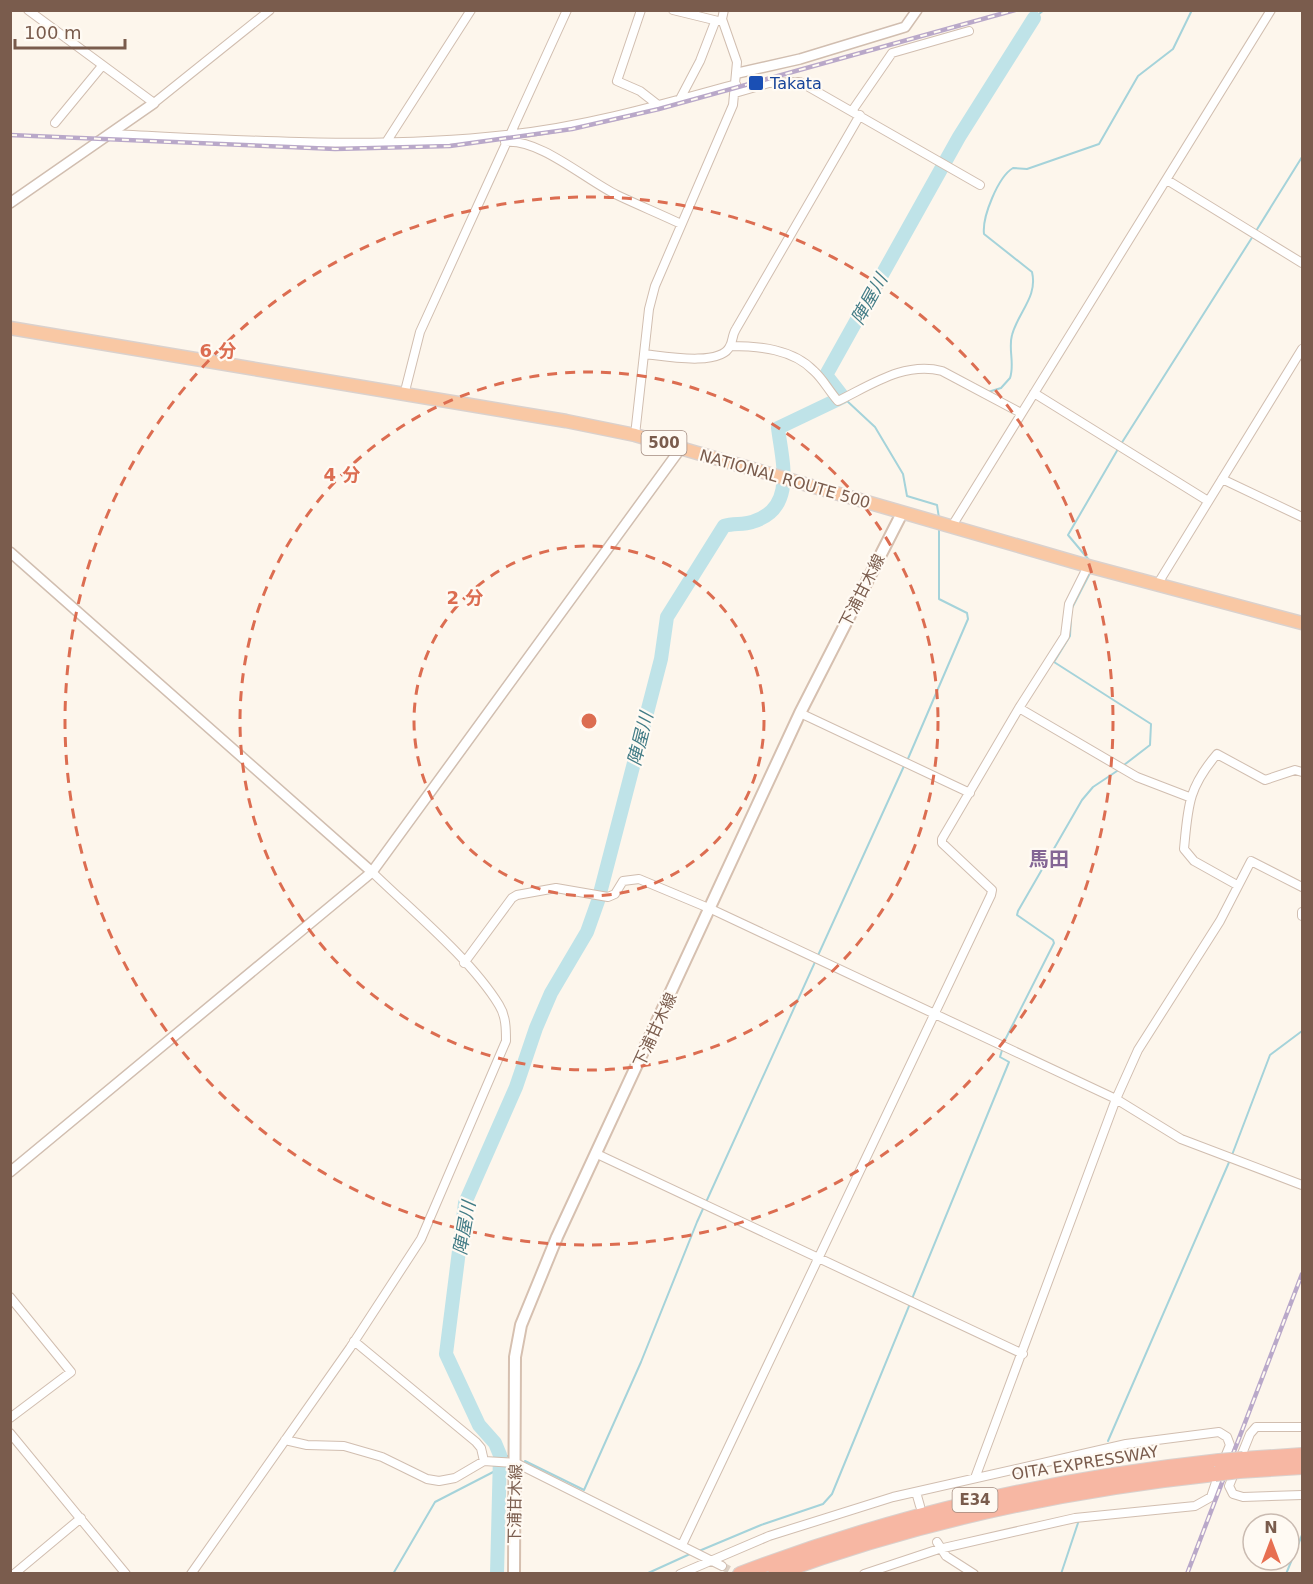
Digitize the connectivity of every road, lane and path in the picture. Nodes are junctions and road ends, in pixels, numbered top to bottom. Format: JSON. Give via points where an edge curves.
{"nodes":[{"id":1,"x":28,"y":10,"type":"edge"},
{"id":2,"x":270,"y":10,"type":"edge"},
{"id":3,"x":471,"y":10,"type":"edge"},
{"id":4,"x":567,"y":10,"type":"edge"},
{"id":5,"x":641,"y":10,"type":"edge"},
{"id":6,"x":673,"y":10,"type":"edge"},
{"id":7,"x":917,"y":10,"type":"edge"},
{"id":8,"x":1271,"y":10,"type":"edge"},
{"id":9,"x":720,"y":17,"type":"edge"},
{"id":10,"x":969,"y":31,"type":"dead end"},
{"id":11,"x":102,"y":66,"type":"junction"},
{"id":12,"x":738,"y":73,"type":"junction"},
{"id":13,"x":736,"y":84,"type":"junction"},
{"id":14,"x":735,"y":93,"type":"junction"},
{"id":15,"x":680,"y":99,"type":"junction"},
{"id":16,"x":154,"y":103,"type":"junction"},
{"id":17,"x":658,"y":105,"type":"junction"},
{"id":18,"x":852,"y":111,"type":"junction"},
{"id":19,"x":860,"y":115,"type":"junction"},
{"id":20,"x":55,"y":123,"type":"dead end"},
{"id":21,"x":110,"y":134,"type":"junction"},
{"id":22,"x":506,"y":139,"type":"junction"},
{"id":23,"x":386,"y":144,"type":"junction"},
{"id":24,"x":1167,"y":180,"type":"junction"},
{"id":25,"x":980,"y":185,"type":"dead end"},
{"id":26,"x":10,"y":203,"type":"edge"},
{"id":27,"x":681,"y":224,"type":"junction"},
{"id":28,"x":1302,"y":263,"type":"edge"},
{"id":29,"x":10,"y":328,"type":"edge"},
{"id":30,"x":730,"y":346,"type":"junction"},
{"id":31,"x":1302,"y":349,"type":"edge"},
{"id":32,"x":644,"y":354,"type":"junction"},
{"id":33,"x":1299,"y":361,"type":"edge"},
{"id":34,"x":1034,"y":393,"type":"junction"},
{"id":35,"x":404,"y":395,"type":"junction"},
{"id":36,"x":1021,"y":413,"type":"junction"},
{"id":37,"x":635,"y":435,"type":"junction"},
{"id":38,"x":681,"y":448,"type":"junction"},
{"id":39,"x":1222,"y":479,"type":"junction"},
{"id":40,"x":1208,"y":501,"type":"junction"},
{"id":41,"x":902,"y":513,"type":"junction"},
{"id":42,"x":1302,"y":517,"type":"edge"},
{"id":43,"x":951,"y":526,"type":"junction"},
{"id":44,"x":10,"y":552,"type":"edge"},
{"id":45,"x":1088,"y":566,"type":"junction"},
{"id":46,"x":1157,"y":585,"type":"junction"},
{"id":47,"x":1302,"y":621,"type":"edge"},
{"id":48,"x":1019,"y":708,"type":"junction"},
{"id":49,"x":800,"y":713,"type":"junction"},
{"id":50,"x":1302,"y":772,"type":"edge"},
{"id":51,"x":970,"y":793,"type":"junction"},
{"id":52,"x":1189,"y":797,"type":"junction"},
{"id":53,"x":372,"y":872,"type":"junction"},
{"id":54,"x":1237,"y":885,"type":"junction"},
{"id":55,"x":1302,"y":887,"type":"edge"},
{"id":56,"x":711,"y":909,"type":"junction"},
{"id":57,"x":464,"y":963,"type":"junction"},
{"id":58,"x":934,"y":1013,"type":"junction"},
{"id":59,"x":1116,"y":1099,"type":"junction"},
{"id":60,"x":597,"y":1154,"type":"junction"},
{"id":61,"x":10,"y":1172,"type":"edge"},
{"id":62,"x":1302,"y":1185,"type":"edge"},
{"id":63,"x":819,"y":1258,"type":"junction"},
{"id":64,"x":10,"y":1297,"type":"edge"},
{"id":65,"x":354,"y":1341,"type":"junction"},
{"id":66,"x":1023,"y":1354,"type":"junction"},
{"id":67,"x":10,"y":1418,"type":"edge"},
{"id":68,"x":1302,"y":1427,"type":"edge"},
{"id":69,"x":10,"y":1433,"type":"edge"},
{"id":70,"x":285,"y":1440,"type":"junction"},
{"id":71,"x":1302,"y":1455,"type":"edge"},
{"id":72,"x":488,"y":1462,"type":"junction"},
{"id":73,"x":513,"y":1464,"type":"junction"},
{"id":74,"x":1241,"y":1465,"type":"junction"},
{"id":75,"x":1217,"y":1467,"type":"junction"},
{"id":76,"x":1302,"y":1467,"type":"edge"},
{"id":77,"x":975,"y":1478,"type":"junction"},
{"id":78,"x":916,"y":1492,"type":"junction"},
{"id":79,"x":1302,"y":1495,"type":"edge"},
{"id":80,"x":920,"y":1506,"type":"dead end"},
{"id":81,"x":81,"y":1518,"type":"junction"},
{"id":82,"x":682,"y":1545,"type":"junction"},
{"id":83,"x":938,"y":1545,"type":"junction"},
{"id":84,"x":712,"y":1560,"type":"junction"},
{"id":85,"x":722,"y":1566,"type":"tunnel mouth"},
{"id":86,"x":14,"y":1574,"type":"edge"},
{"id":87,"x":126,"y":1574,"type":"edge"},
{"id":88,"x":191,"y":1574,"type":"edge"},
{"id":89,"x":514,"y":1574,"type":"edge"},
{"id":90,"x":680,"y":1574,"type":"edge"},
{"id":91,"x":740,"y":1574,"type":"edge"},
{"id":92,"x":775,"y":1574,"type":"edge"},
{"id":93,"x":864,"y":1574,"type":"edge"},
{"id":94,"x":974,"y":1574,"type":"edge"}],
"edges":[{"from":1,"to":11,"type":"street"},
{"from":2,"to":16,"type":"street"},
{"from":3,"to":23,"type":"street"},
{"from":4,"to":22,"type":"street"},
{"from":5,"to":17,"type":"street","via":[[617,81]]},
{"from":6,"to":9,"type":"street"},
{"from":7,"to":12,"type":"street","via":[[905,27]]},
{"from":8,"to":24,"type":"street"},
{"from":9,"to":12,"type":"street","via":[[733,47]]},
{"from":9,"to":15,"type":"street"},
{"from":10,"to":18,"type":"street","via":[[892,53]]},
{"from":11,"to":16,"type":"street"},
{"from":11,"to":20,"type":"street"},
{"from":12,"to":13,"type":"street"},
{"from":13,"to":14,"type":"street"},
{"from":13,"to":15,"type":"street"},
{"from":14,"to":18,"type":"street","via":[[769,83],[800,82]]},
{"from":14,"to":27,"type":"street","via":[[729,119]]},
{"from":15,"to":17,"type":"street"},
{"from":16,"to":21,"type":"street"},
{"from":17,"to":22,"type":"street"},
{"from":18,"to":19,"type":"street"},
{"from":19,"to":25,"type":"street"},
{"from":19,"to":30,"type":"street","via":[[736,328]]},
{"from":21,"to":23,"type":"street"},
{"from":21,"to":26,"type":"street"},
{"from":22,"to":23,"type":"street"},
{"from":22,"to":27,"type":"street","via":[[535,147],[616,194]]},
{"from":22,"to":35,"type":"street","via":[[420,332]]},
{"from":24,"to":28,"type":"street"},
{"from":24,"to":34,"type":"street"},
{"from":27,"to":32,"type":"street","via":[[655,286]]},
{"from":29,"to":35,"type":"highway","name":"NATIONAL ROUTE 500","number":"500"},
{"from":30,"to":32,"type":"street","via":[[725,353],[710,359]]},
{"from":30,"to":36,"type":"street","via":[[755,347],[802,360],[838,401],[894,374],[928,367]]},
{"from":31,"to":33,"type":"street"},
{"from":32,"to":37,"type":"street"},
{"from":33,"to":39,"type":"street"},
{"from":34,"to":36,"type":"street"},
{"from":34,"to":40,"type":"street"},
{"from":35,"to":37,"type":"highway","name":"NATIONAL ROUTE 500","number":"500"},
{"from":36,"to":43,"type":"street"},
{"from":37,"to":38,"type":"highway","name":"NATIONAL ROUTE 500","number":"500"},
{"from":38,"to":41,"type":"highway","name":"NATIONAL ROUTE 500","number":"500"},
{"from":38,"to":53,"type":"street"},
{"from":39,"to":40,"type":"street"},
{"from":39,"to":42,"type":"street"},
{"from":40,"to":46,"type":"street"},
{"from":41,"to":43,"type":"highway","name":"NATIONAL ROUTE 500","number":"500"},
{"from":41,"to":49,"type":"main road","name":"下浦甘木線"},
{"from":43,"to":45,"type":"highway","name":"NATIONAL ROUTE 500","number":"500"},
{"from":44,"to":53,"type":"street"},
{"from":45,"to":46,"type":"highway","name":"NATIONAL ROUTE 500","number":"500"},
{"from":45,"to":48,"type":"street","via":[[1069,604],[1065,636]]},
{"from":46,"to":47,"type":"highway","name":"NATIONAL ROUTE 500","number":"500"},
{"from":48,"to":51,"type":"street"},
{"from":48,"to":52,"type":"street","via":[[1137,777]]},
{"from":49,"to":51,"type":"street"},
{"from":49,"to":56,"type":"main road","name":"下浦甘木線"},
{"from":50,"to":52,"type":"street","via":[[1295,770],[1265,780],[1217,754],[1201,773]]},
{"from":51,"to":58,"type":"street","via":[[942,843],[992,890]]},
{"from":52,"to":54,"type":"street","via":[[1186,854]]},
{"from":53,"to":57,"type":"street"},
{"from":53,"to":61,"type":"street"},
{"from":54,"to":55,"type":"street","via":[[1251,861]]},
{"from":54,"to":59,"type":"street","via":[[1220,921],[1138,1050]]},
{"from":56,"to":57,"type":"street","via":[[634,878],[624,881],[608,897],[556,888],[518,896],[512,898]]},
{"from":56,"to":58,"type":"street"},
{"from":56,"to":60,"type":"main road","name":"下浦甘木線"},
{"from":57,"to":65,"type":"street","via":[[500,1006],[506,1041],[426,1228]]},
{"from":58,"to":59,"type":"street"},
{"from":58,"to":63,"type":"street"},
{"from":59,"to":62,"type":"street","via":[[1181,1139]]},
{"from":59,"to":66,"type":"street"},
{"from":60,"to":63,"type":"street"},
{"from":60,"to":73,"type":"main road","name":"下浦甘木線","via":[[521,1325],[515,1358]]},
{"from":63,"to":66,"type":"street"},
{"from":63,"to":82,"type":"street"},
{"from":64,"to":67,"type":"street","via":[[71,1372]]},
{"from":65,"to":70,"type":"street"},
{"from":65,"to":72,"type":"street","via":[[476,1442]]},
{"from":66,"to":77,"type":"street"},
{"from":68,"to":79,"type":"street","via":[[1256,1427],[1229,1486],[1233,1494],[1243,1497]]},
{"from":69,"to":81,"type":"street"},
{"from":70,"to":72,"type":"street","via":[[344,1446],[439,1481]]},
{"from":70,"to":88,"type":"street"},
{"from":71,"to":74,"type":"highway","name":"OITA EXPRESSWAY","number":"E34"},
{"from":72,"to":73,"type":"street"},
{"from":73,"to":82,"type":"street"},
{"from":73,"to":89,"type":"main road","name":"下浦甘木線"},
{"from":74,"to":75,"type":"highway","name":"OITA EXPRESSWAY","number":"E34","bridge":true},
{"from":74,"to":76,"type":"highway","name":"OITA EXPRESSWAY","number":"E34"},
{"from":75,"to":91,"type":"highway","name":"OITA EXPRESSWAY","number":"E34","via":[[1068,1481],[961,1503],[852,1534]]},
{"from":75,"to":92,"type":"highway","name":"OITA EXPRESSWAY","number":"E34","via":[[997,1508],[887,1536]]},
{"from":77,"to":78,"type":"street"},
{"from":77,"to":83,"type":"street","via":[[1126,1444],[1203,1432],[1219,1432],[1230,1445],[1210,1497],[1195,1506],[1076,1518]]},
{"from":78,"to":80,"type":"street"},
{"from":78,"to":84,"type":"street","via":[[781,1532]]},
{"from":81,"to":86,"type":"street"},
{"from":81,"to":87,"type":"street"},
{"from":82,"to":84,"type":"street"},
{"from":83,"to":93,"type":"street"},
{"from":83,"to":94,"type":"street"},
{"from":84,"to":85,"type":"street"},
{"from":84,"to":90,"type":"street"}]}
